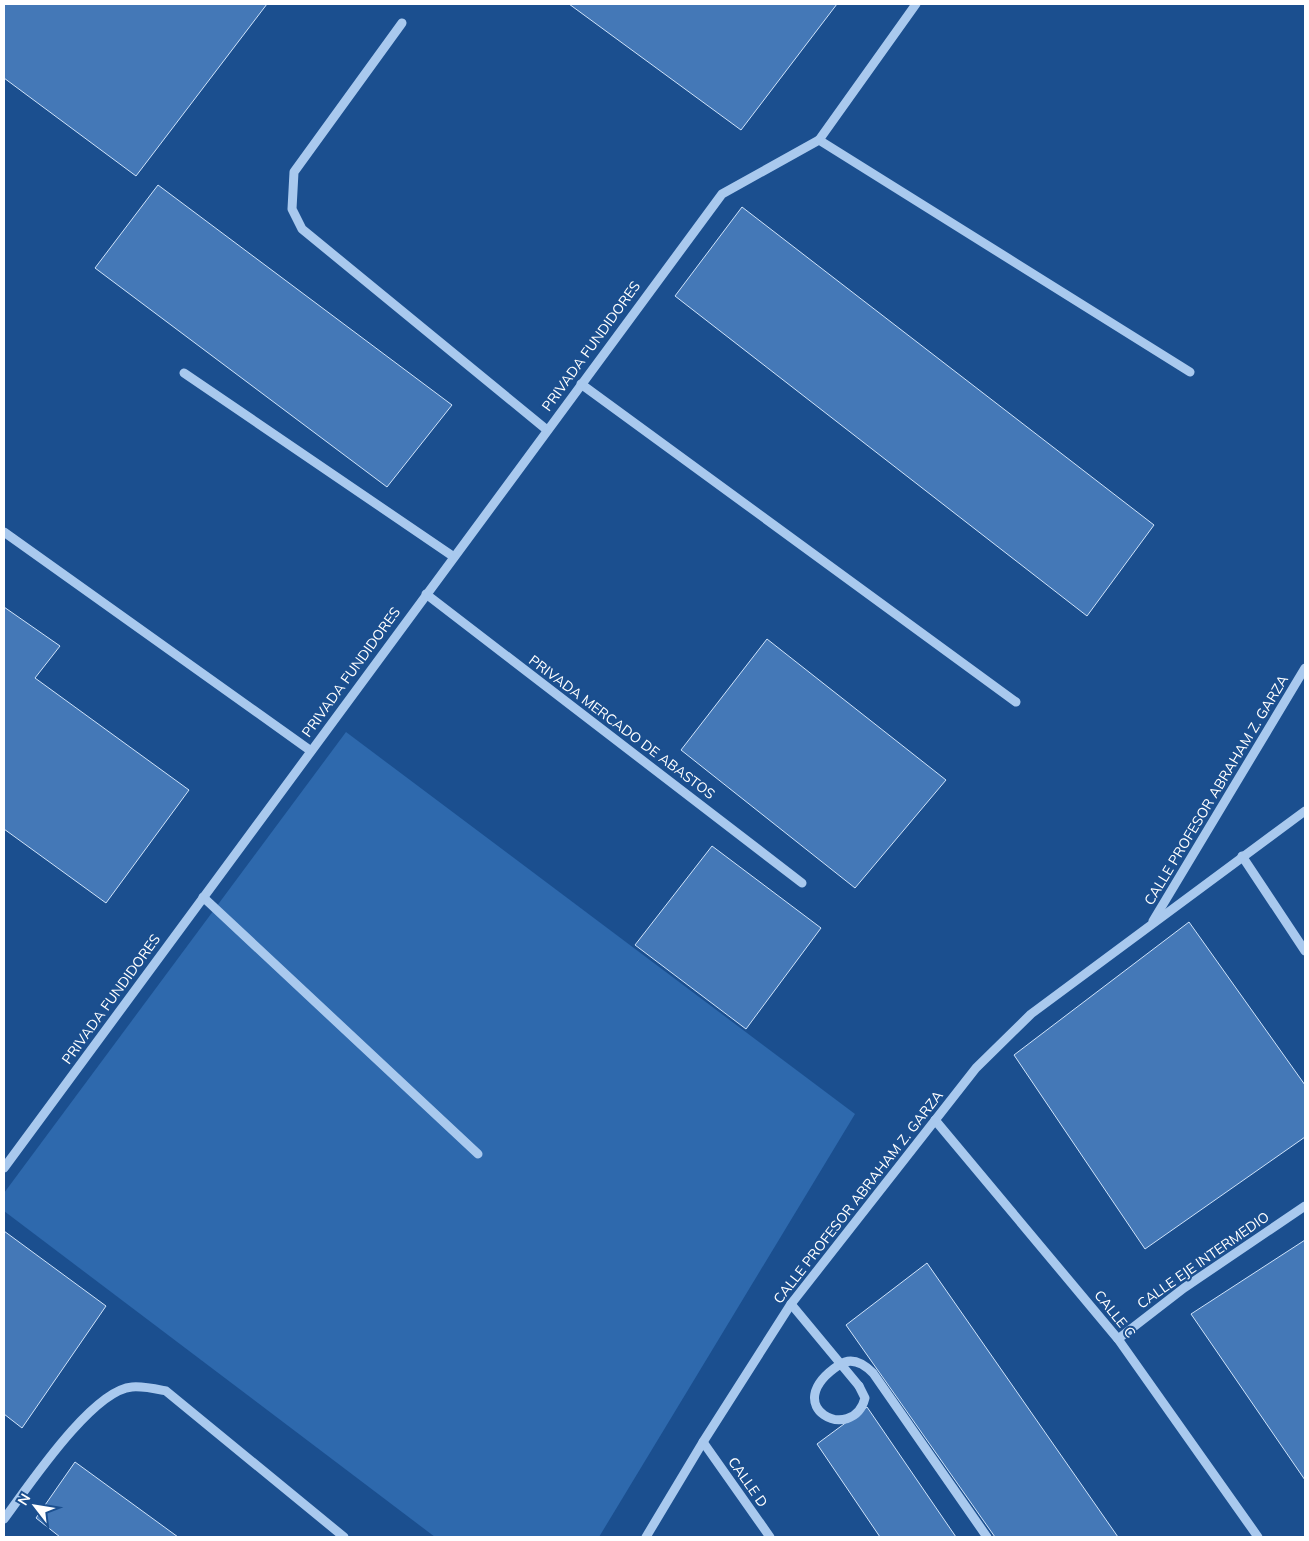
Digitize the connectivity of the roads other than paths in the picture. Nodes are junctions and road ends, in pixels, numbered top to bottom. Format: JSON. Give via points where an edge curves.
{"nodes":[{"id":1,"x":916,"y":4,"type":"edge"},
{"id":2,"x":402,"y":23,"type":"dead end"},
{"id":3,"x":820,"y":140,"type":"junction"},
{"id":4,"x":1190,"y":372,"type":"dead end"},
{"id":5,"x":184,"y":373,"type":"dead end"},
{"id":6,"x":581,"y":384,"type":"junction"},
{"id":7,"x":547,"y":430,"type":"junction"},
{"id":8,"x":4,"y":532,"type":"edge"},
{"id":9,"x":454,"y":557,"type":"junction"},
{"id":10,"x":426,"y":594,"type":"junction"},
{"id":11,"x":1305,"y":668,"type":"edge"},
{"id":12,"x":1016,"y":702,"type":"dead end"},
{"id":13,"x":311,"y":751,"type":"junction"},
{"id":14,"x":1305,"y":812,"type":"edge"},
{"id":15,"x":1242,"y":856,"type":"junction"},
{"id":16,"x":802,"y":883,"type":"dead end"},
{"id":17,"x":203,"y":897,"type":"junction"},
{"id":18,"x":1151,"y":926,"type":"junction"},
{"id":19,"x":1305,"y":951,"type":"edge"},
{"id":20,"x":935,"y":1120,"type":"junction"},
{"id":21,"x":478,"y":1154,"type":"dead end"},
{"id":22,"x":4,"y":1168,"type":"edge"},
{"id":23,"x":1305,"y":1206,"type":"edge"},
{"id":24,"x":791,"y":1304,"type":"junction"},
{"id":25,"x":1118,"y":1339,"type":"junction"},
{"id":26,"x":703,"y":1442,"type":"junction"},
{"id":27,"x":4,"y":1519,"type":"edge"},
{"id":28,"x":344,"y":1537,"type":"edge"},
{"id":29,"x":646,"y":1537,"type":"edge"},
{"id":30,"x":770,"y":1537,"type":"edge"},
{"id":31,"x":987,"y":1537,"type":"edge"},
{"id":32,"x":1258,"y":1537,"type":"edge"}],
"edges":[{"from":1,"to":3,"type":"lane"},
{"from":2,"to":7,"type":"lane","via":[[294,172],[292,209],[302,229]]},
{"from":3,"to":4,"type":"lane"},
{"from":3,"to":6,"type":"lane","name":"PRIVADA FUNDIDORES","via":[[722,194]]},
{"from":5,"to":9,"type":"lane"},
{"from":6,"to":7,"type":"lane","name":"PRIVADA FUNDIDORES"},
{"from":6,"to":12,"type":"lane"},
{"from":7,"to":9,"type":"lane","name":"PRIVADA FUNDIDORES"},
{"from":8,"to":13,"type":"lane"},
{"from":9,"to":10,"type":"lane","name":"PRIVADA FUNDIDORES"},
{"from":10,"to":13,"type":"lane","name":"PRIVADA FUNDIDORES"},
{"from":10,"to":16,"type":"lane","name":"PRIVADA MERCADO DE ABASTOS"},
{"from":11,"to":18,"type":"lane","name":"CALLE PROFESOR ABRAHAM Z. GARZA"},
{"from":13,"to":17,"type":"lane","name":"PRIVADA FUNDIDORES"},
{"from":14,"to":15,"type":"lane","name":"CALLE PROFESOR ABRAHAM Z. GARZA"},
{"from":15,"to":18,"type":"lane","name":"CALLE PROFESOR ABRAHAM Z. GARZA"},
{"from":15,"to":19,"type":"lane"},
{"from":17,"to":21,"type":"lane"},
{"from":17,"to":22,"type":"lane","name":"PRIVADA FUNDIDORES"},
{"from":18,"to":20,"type":"lane","name":"CALLE PROFESOR ABRAHAM Z. GARZA","via":[[1031,1014],[976,1068]]},
{"from":20,"to":24,"type":"lane","name":"CALLE PROFESOR ABRAHAM Z. GARZA"},
{"from":20,"to":25,"type":"lane","name":"CALLE C"},
{"from":23,"to":25,"type":"lane","name":"CALLE EJE INTERMEDIO","via":[[1184,1288]]},
{"from":24,"to":26,"type":"lane","name":"CALLE PROFESOR ABRAHAM Z. GARZA"},
{"from":24,"to":31,"type":"lane","bridge":true,"via":[[859,1386],[865,1398],[856,1416],[844,1420],[819,1412],[813,1400],[816,1387],[826,1374],[842,1363],[854,1361],[864,1364]]},
{"from":25,"to":32,"type":"lane","name":"CALLE C"},
{"from":26,"to":29,"type":"lane","name":"CALLE PROFESOR ABRAHAM Z. GARZA"},
{"from":26,"to":30,"type":"lane","name":"CALLE D"},
{"from":27,"to":28,"type":"lane","via":[[69,1432],[105,1399],[131,1386],[166,1390]]}]}
